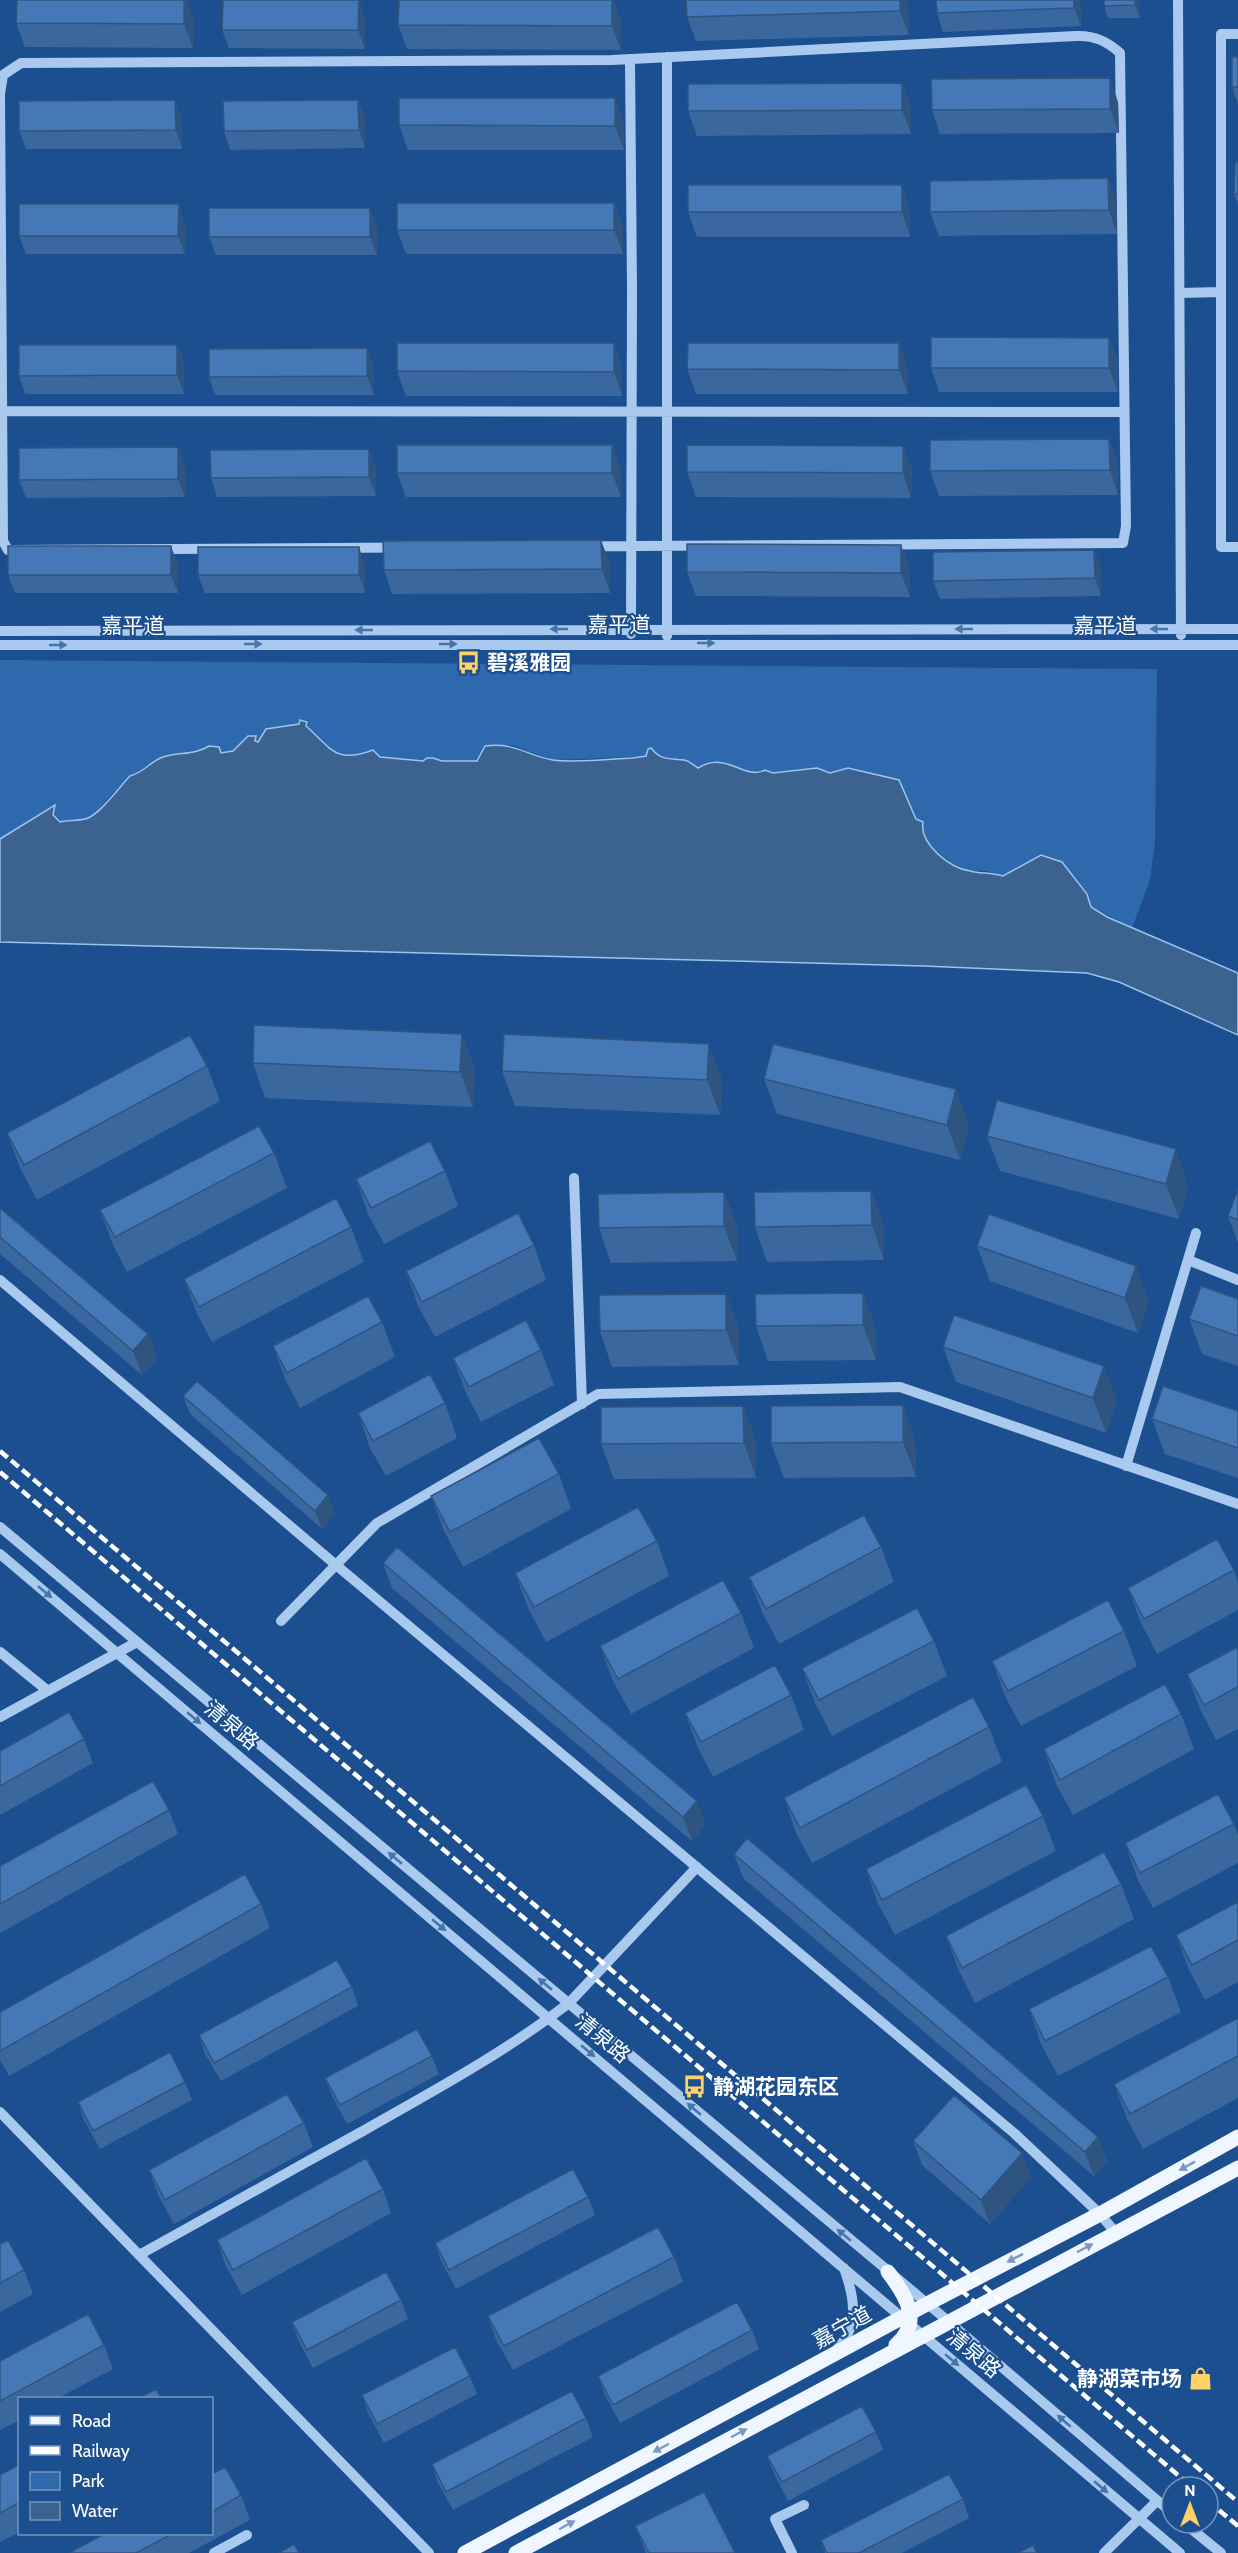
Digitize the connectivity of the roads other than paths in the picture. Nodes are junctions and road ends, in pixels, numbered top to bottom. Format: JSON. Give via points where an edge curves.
{"nodes":[{"id":1,"x":1178,"y":0,"type":"edge"},
{"id":2,"x":1238,"y":34,"type":"edge"},
{"id":3,"x":667,"y":57,"type":"junction"},
{"id":4,"x":630,"y":59,"type":"junction"},
{"id":5,"x":1221,"y":292,"type":"junction"},
{"id":6,"x":1180,"y":293,"type":"junction"},
{"id":7,"x":0,"y":411,"type":"edge"},
{"id":8,"x":667,"y":411,"type":"junction"},
{"id":9,"x":1124,"y":411,"type":"junction"},
{"id":10,"x":632,"y":412,"type":"junction"},
{"id":11,"x":1238,"y":547,"type":"edge"},
{"id":12,"x":631,"y":548,"type":"junction"},
{"id":13,"x":667,"y":548,"type":"junction"},
{"id":14,"x":631,"y":629,"type":"junction"},
{"id":15,"x":667,"y":629,"type":"junction"},
{"id":16,"x":1181,"y":629,"type":"junction"},
{"id":17,"x":1238,"y":629,"type":"edge"},
{"id":18,"x":0,"y":631,"type":"edge"},
{"id":19,"x":631,"y":643,"type":"junction"},
{"id":20,"x":667,"y":643,"type":"junction"},
{"id":21,"x":0,"y":645,"type":"edge"},
{"id":22,"x":1181,"y":645,"type":"junction"},
{"id":23,"x":1238,"y":645,"type":"edge"},
{"id":24,"x":574,"y":1178,"type":"dead end"},
{"id":25,"x":1197,"y":1233,"type":"dead end"},
{"id":26,"x":1188,"y":1260,"type":"junction"},
{"id":27,"x":0,"y":1280,"type":"edge"},
{"id":28,"x":1238,"y":1280,"type":"edge"},
{"id":29,"x":582,"y":1404,"type":"junction"},
{"id":30,"x":1126,"y":1466,"type":"junction"},
{"id":31,"x":1238,"y":1504,"type":"edge"},
{"id":32,"x":0,"y":1527,"type":"edge"},
{"id":33,"x":0,"y":1554,"type":"edge"},
{"id":34,"x":336,"y":1565,"type":"junction"},
{"id":35,"x":281,"y":1621,"type":"dead end"},
{"id":36,"x":137,"y":1642,"type":"junction"},
{"id":37,"x":0,"y":1652,"type":"edge"},
{"id":38,"x":117,"y":1653,"type":"junction"},
{"id":39,"x":48,"y":1691,"type":"junction"},
{"id":40,"x":0,"y":1717,"type":"edge"},
{"id":41,"x":697,"y":1867,"type":"junction"},
{"id":42,"x":568,"y":2003,"type":"junction"},
{"id":43,"x":549,"y":2018,"type":"junction"},
{"id":44,"x":0,"y":2112,"type":"edge"},
{"id":45,"x":1238,"y":2137,"type":"edge"},
{"id":46,"x":1238,"y":2168,"type":"edge"},
{"id":47,"x":1100,"y":2214,"type":"junction"},
{"id":48,"x":1115,"y":2232,"type":"junction"},
{"id":49,"x":139,"y":2255,"type":"junction"},
{"id":50,"x":844,"y":2267,"type":"junction"},
{"id":51,"x":888,"y":2272,"type":"junction"},
{"id":52,"x":927,"y":2304,"type":"junction"},
{"id":53,"x":908,"y":2318,"type":"junction"},
{"id":54,"x":948,"y":2321,"type":"junction"},
{"id":55,"x":923,"y":2335,"type":"junction"},
{"id":56,"x":885,"y":2355,"type":"junction"},
{"id":57,"x":824,"y":2361,"type":"junction"},
{"id":58,"x":1157,"y":2501,"type":"junction"},
{"id":59,"x":1160,"y":2503,"type":"edge"},
{"id":60,"x":804,"y":2505,"type":"dead end"},
{"id":61,"x":1138,"y":2519,"type":"junction"},
{"id":62,"x":247,"y":2535,"type":"dead end"},
{"id":63,"x":1199,"y":2535,"type":"edge"},
{"id":64,"x":214,"y":2553,"type":"edge"},
{"id":65,"x":429,"y":2553,"type":"edge"},
{"id":66,"x":465,"y":2553,"type":"edge"},
{"id":67,"x":516,"y":2553,"type":"edge"},
{"id":68,"x":792,"y":2553,"type":"edge"},
{"id":69,"x":1104,"y":2553,"type":"edge"},
{"id":70,"x":1180,"y":2553,"type":"edge"},
{"id":71,"x":1221,"y":2553,"type":"edge"}],
"edges":[{"from":1,"to":6,"type":"street"},
{"from":2,"to":5,"type":"street","via":[[1221,34]]},
{"from":3,"to":4,"type":"street"},
{"from":3,"to":8,"type":"street"},
{"from":3,"to":9,"type":"street","via":[[1076,36],[1108,42],[1120,53]]},
{"from":4,"to":7,"type":"street","via":[[21,63],[3,75],[0,94]]},
{"from":4,"to":10,"type":"street"},
{"from":5,"to":6,"type":"street"},
{"from":5,"to":11,"type":"street","via":[[1221,546]]},
{"from":6,"to":16,"type":"street"},
{"from":7,"to":10,"type":"street"},
{"from":7,"to":12,"type":"street","via":[[3,541],[8,550]]},
{"from":8,"to":9,"type":"street"},
{"from":8,"to":10,"type":"street"},
{"from":8,"to":13,"type":"street"},
{"from":9,"to":13,"type":"street","via":[[1123,543]]},
{"from":10,"to":12,"type":"street"},
{"from":12,"to":13,"type":"street"},
{"from":12,"to":14,"type":"street"},
{"from":13,"to":15,"type":"street"},
{"from":14,"to":15,"type":"street","name":"嘉平道"},
{"from":14,"to":18,"type":"street","name":"嘉平道","one_way":true},
{"from":14,"to":19,"type":"street"},
{"from":16,"to":15,"type":"street","name":"嘉平道","one_way":true},
{"from":15,"to":20,"type":"street"},
{"from":16,"to":17,"type":"street","name":"嘉平道"},
{"from":16,"to":22,"type":"street"},
{"from":19,"to":20,"type":"street","name":"嘉平道"},
{"from":21,"to":19,"type":"street","name":"嘉平道","one_way":true},
{"from":20,"to":22,"type":"street","name":"嘉平道","one_way":true},
{"from":22,"to":23,"type":"street","name":"嘉平道"},
{"from":24,"to":29,"type":"street"},
{"from":25,"to":26,"type":"street"},
{"from":26,"to":28,"type":"street"},
{"from":26,"to":30,"type":"street"},
{"from":27,"to":34,"type":"street"},
{"from":29,"to":30,"type":"street","via":[[598,1394],[900,1387]]},
{"from":29,"to":34,"type":"street","via":[[377,1523]]},
{"from":30,"to":31,"type":"street"},
{"from":32,"to":36,"type":"street","name":"清泉路"},
{"from":33,"to":38,"type":"street","name":"清泉路","one_way":true},
{"from":34,"to":35,"type":"street"},
{"from":34,"to":41,"type":"street"},
{"from":36,"to":38,"type":"street"},
{"from":42,"to":36,"type":"street","name":"清泉路","one_way":true},
{"from":37,"to":39,"type":"street"},
{"from":38,"to":39,"type":"street"},
{"from":38,"to":43,"type":"street","name":"清泉路","one_way":true},
{"from":39,"to":40,"type":"street"},
{"from":41,"to":42,"type":"street"},
{"from":41,"to":47,"type":"street","via":[[1014,2133]]},
{"from":42,"to":43,"type":"street"},
{"from":51,"to":42,"type":"street","name":"清泉路","one_way":true},
{"from":43,"to":49,"type":"street","via":[[435,2090]]},
{"from":43,"to":50,"type":"street","name":"清泉路","one_way":true},
{"from":44,"to":49,"type":"street"},
{"from":45,"to":47,"type":"main road","name":"嘉宁道","one_way":true},
{"from":46,"to":48,"type":"main road"},
{"from":47,"to":48,"type":"street"},
{"from":47,"to":52,"type":"main road","name":"嘉宁道","one_way":true},
{"from":54,"to":48,"type":"main road","one_way":true},
{"from":49,"to":65,"type":"street"},
{"from":50,"to":53,"type":"street","name":"清泉路"},
{"from":50,"to":57,"type":"street","via":[[853,2298],[853,2322],[847,2338]]},
{"from":51,"to":52,"type":"street","name":"清泉路"},
{"from":51,"to":53,"type":"main road","via":[[904,2293]]},
{"from":52,"to":53,"type":"main road","name":"嘉宁道"},
{"from":52,"to":54,"type":"street","name":"清泉路"},
{"from":53,"to":55,"type":"street","name":"清泉路"},
{"from":53,"to":56,"type":"main road","via":[[903,2339]]},
{"from":53,"to":57,"type":"main road","name":"嘉宁道"},
{"from":54,"to":55,"type":"main road"},
{"from":58,"to":54,"type":"street","name":"清泉路","one_way":true},
{"from":55,"to":56,"type":"main road"},
{"from":55,"to":61,"type":"street","name":"清泉路","one_way":true},
{"from":67,"to":56,"type":"main road","one_way":true},
{"from":57,"to":66,"type":"main road","name":"嘉宁道","one_way":true},
{"from":58,"to":59,"type":"street","name":"清泉路"},
{"from":58,"to":61,"type":"street"},
{"from":60,"to":68,"type":"street","via":[[775,2519]]},
{"from":61,"to":69,"type":"street"},
{"from":61,"to":70,"type":"street","name":"清泉路"},
{"from":62,"to":64,"type":"street"},
{"from":63,"to":71,"type":"street"}]}
